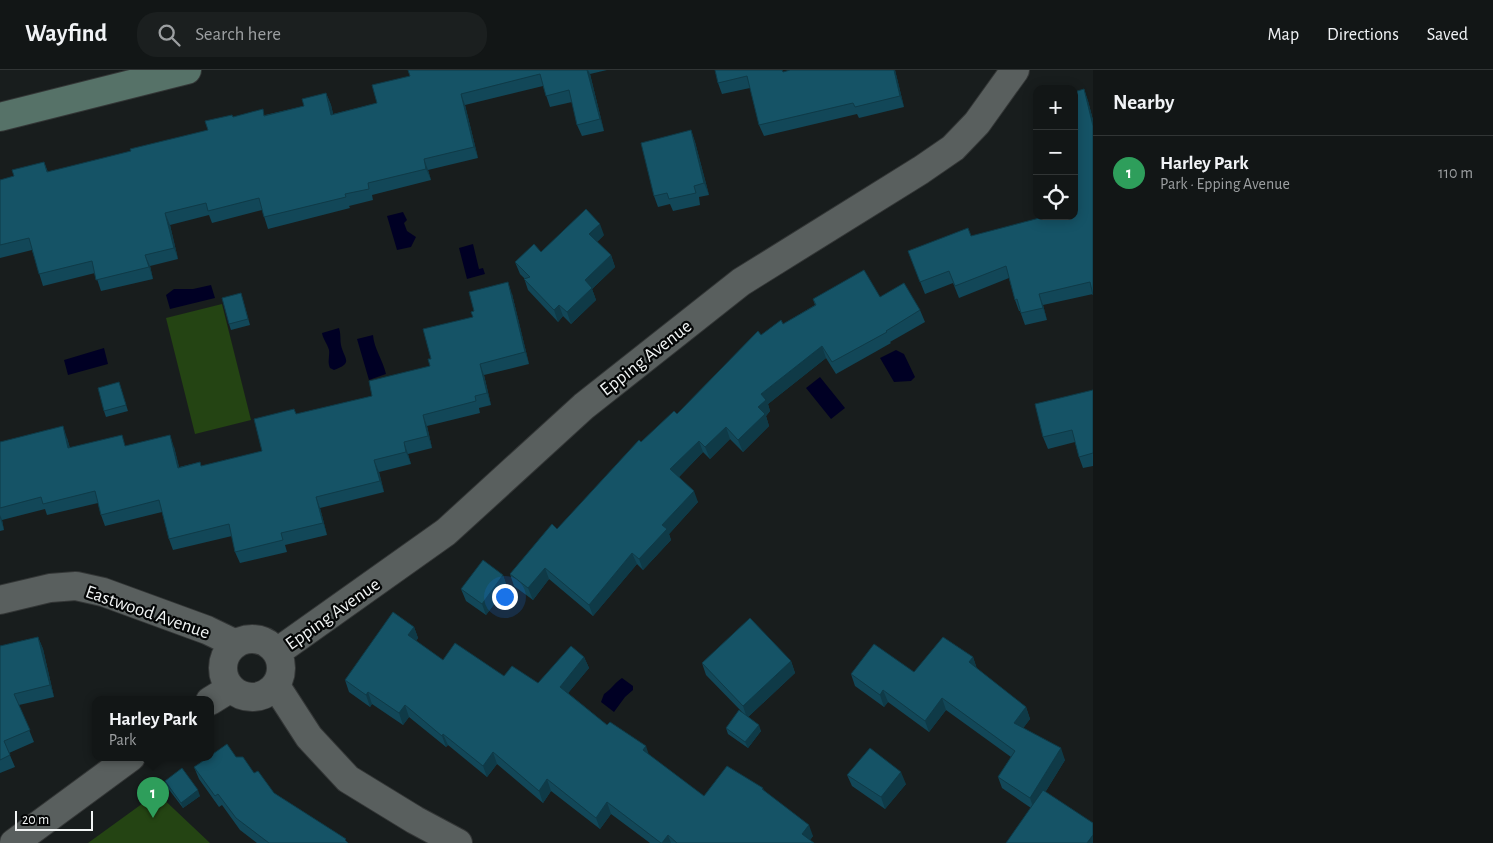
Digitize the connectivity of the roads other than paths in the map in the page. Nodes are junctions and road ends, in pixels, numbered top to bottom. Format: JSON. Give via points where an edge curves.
{"nodes":[{"id":1,"x":187,"y":70,"type":"edge"},
{"id":2,"x":1015,"y":70,"type":"edge"},
{"id":3,"x":0,"y":117,"type":"edge"},
{"id":4,"x":0,"y":600,"type":"edge"},
{"id":5,"x":236,"y":644,"type":"junction"},
{"id":6,"x":277,"y":652,"type":"junction"},
{"id":7,"x":276,"y":686,"type":"junction"},
{"id":8,"x":221,"y":695,"type":"edge"},
{"id":9,"x":126,"y":761,"type":"edge"},
{"id":10,"x":14,"y":843,"type":"edge"},
{"id":11,"x":458,"y":843,"type":"edge"}],
"edges":[{"from":1,"to":3,"type":"street"},
{"from":2,"to":6,"type":"street","name":"Epping Avenue","via":[[977,123],[953,148],[741,282],[584,406],[446,532]]},
{"from":4,"to":5,"type":"street","name":"Eastwood Avenue","via":[[50,588],[76,586],[121,598]]},
{"from":5,"to":6,"type":"street","via":[[254,639],[271,645]]},
{"from":5,"to":8,"type":"street","via":[[224,660],[225,680]]},
{"from":6,"to":7,"type":"street","via":[[282,669]]},
{"from":7,"to":8,"type":"street","via":[[254,698],[238,694]]},
{"from":7,"to":11,"type":"street","via":[[309,736],[348,779]]},
{"from":9,"to":10,"type":"street"}]}
